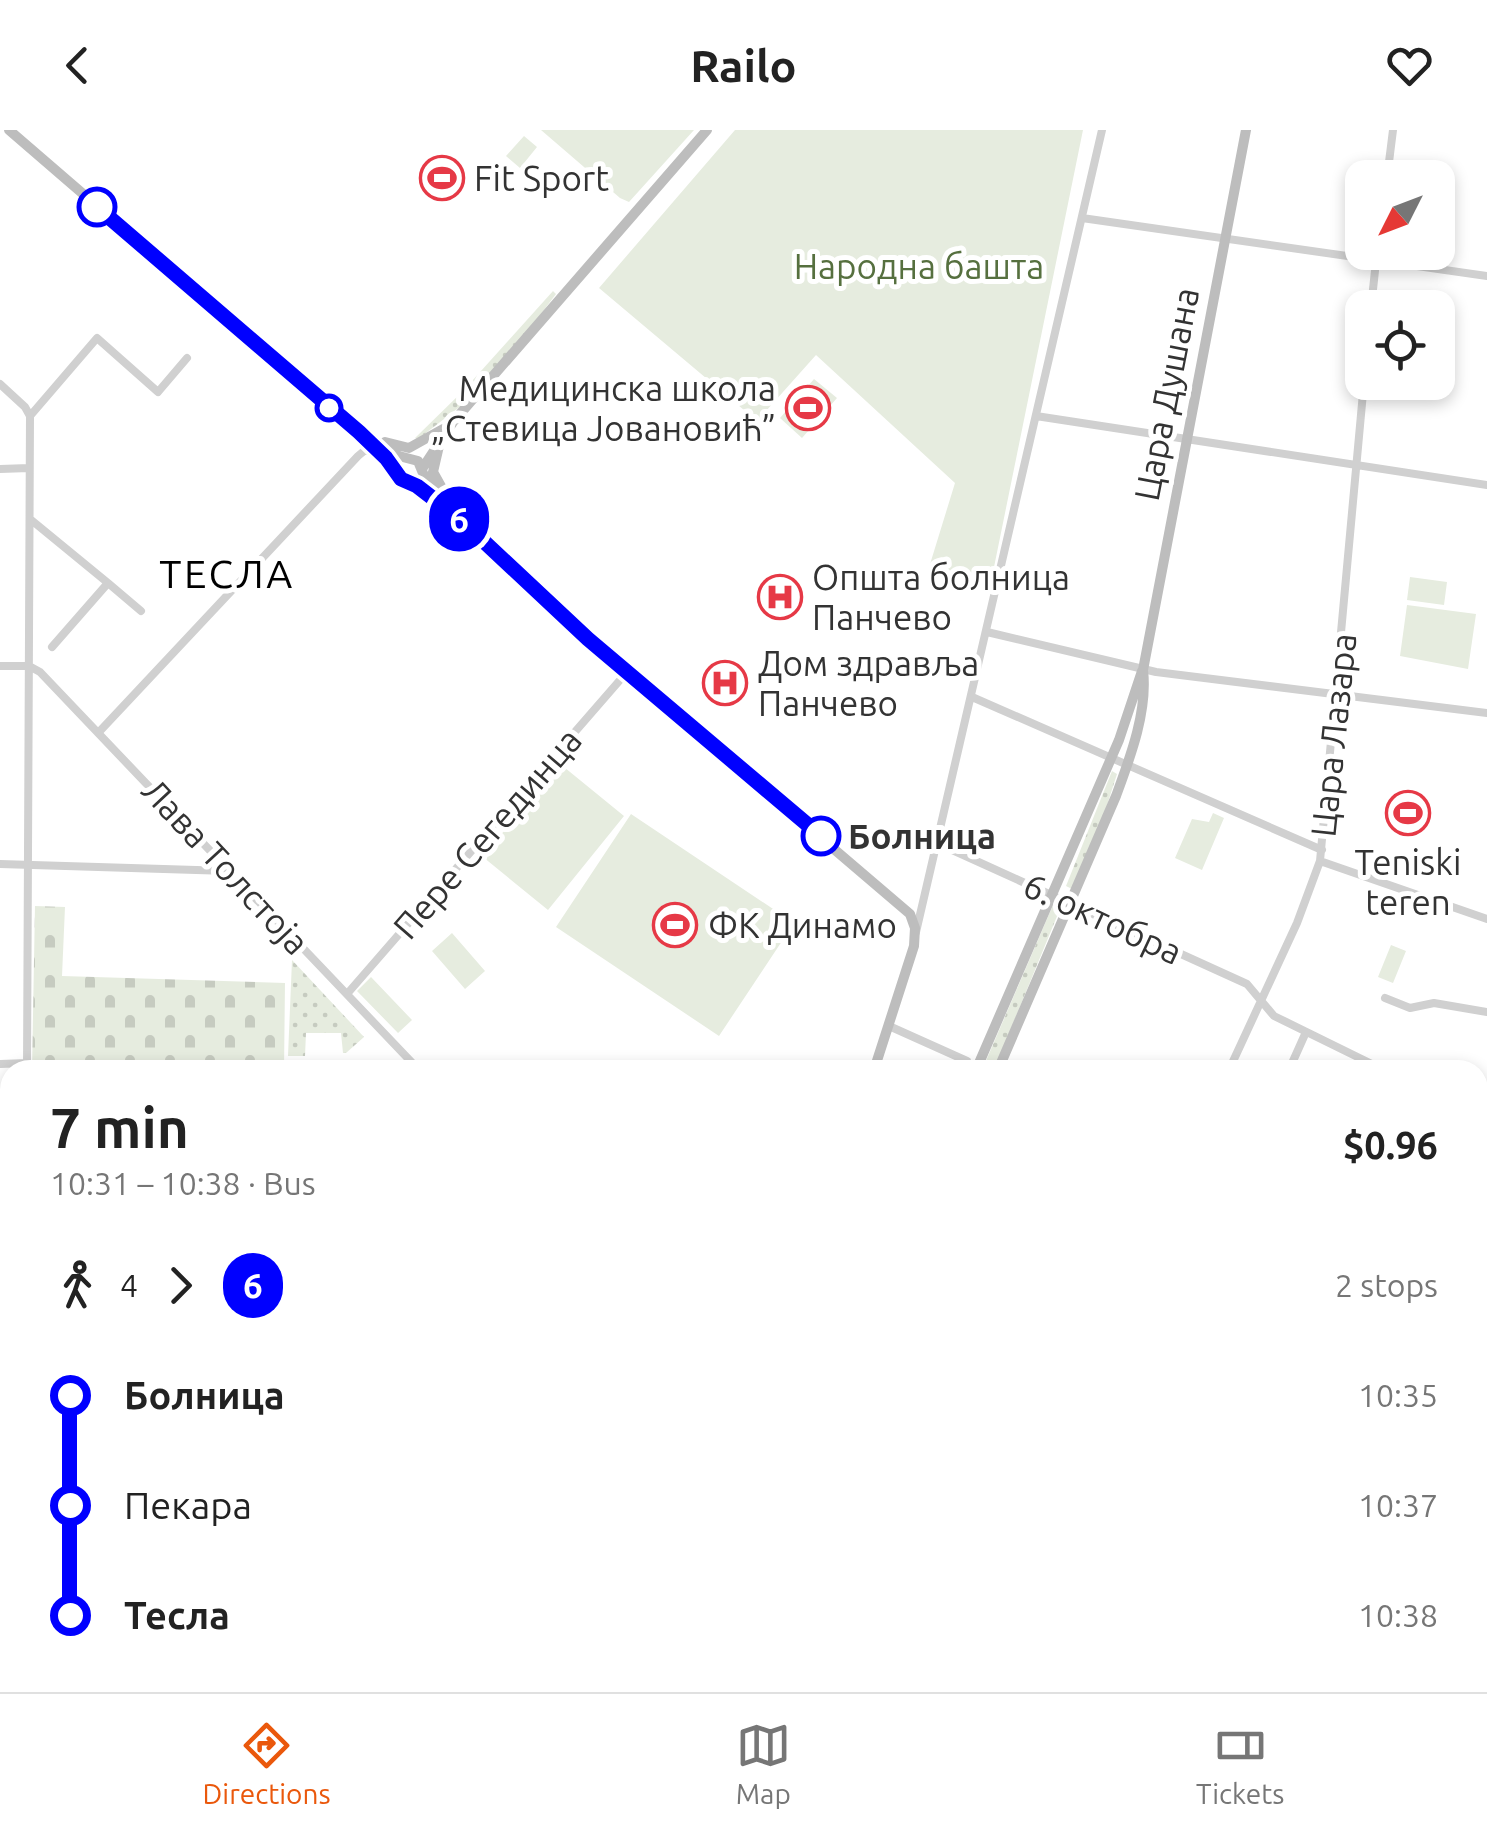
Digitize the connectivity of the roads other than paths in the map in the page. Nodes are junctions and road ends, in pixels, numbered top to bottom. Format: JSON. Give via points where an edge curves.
{"nodes":[{"id":1,"x":8,"y":130,"type":"edge"},
{"id":2,"x":707,"y":130,"type":"edge"},
{"id":3,"x":1102,"y":130,"type":"edge"},
{"id":4,"x":1246,"y":130,"type":"edge"},
{"id":5,"x":1393,"y":130,"type":"edge"},
{"id":6,"x":1389,"y":160,"type":"edge"},
{"id":7,"x":1082,"y":218,"type":"junction"},
{"id":8,"x":1224,"y":240,"type":"junction"},
{"id":9,"x":1345,"y":253,"type":"edge"},
{"id":10,"x":1454,"y":270,"type":"edge"},
{"id":11,"x":1487,"y":276,"type":"edge"},
{"id":12,"x":186,"y":358,"type":"dead end"},
{"id":13,"x":0,"y":384,"type":"edge"},
{"id":14,"x":1362,"y":400,"type":"edge"},
{"id":15,"x":30,"y":416,"type":"junction"},
{"id":16,"x":1036,"y":416,"type":"junction"},
{"id":17,"x":359,"y":432,"type":"junction"},
{"id":18,"x":441,"y":435,"type":"junction"},
{"id":19,"x":372,"y":439,"type":"junction"},
{"id":20,"x":1185,"y":439,"type":"junction"},
{"id":21,"x":378,"y":450,"type":"junction"},
{"id":22,"x":408,"y":457,"type":"junction"},
{"id":23,"x":1357,"y":464,"type":"junction"},
{"id":24,"x":0,"y":468,"type":"edge"},
{"id":25,"x":30,"y":468,"type":"junction"},
{"id":26,"x":422,"y":471,"type":"junction"},
{"id":27,"x":397,"y":472,"type":"junction"},
{"id":28,"x":410,"y":483,"type":"junction"},
{"id":29,"x":1487,"y":486,"type":"edge"},
{"id":30,"x":452,"y":509,"type":"junction"},
{"id":31,"x":30,"y":519,"type":"junction"},
{"id":32,"x":461,"y":520,"type":"junction"},
{"id":33,"x":108,"y":584,"type":"junction"},
{"id":34,"x":141,"y":611,"type":"dead end"},
{"id":35,"x":987,"y":632,"type":"junction"},
{"id":36,"x":52,"y":647,"type":"dead end"},
{"id":37,"x":0,"y":666,"type":"edge"},
{"id":38,"x":29,"y":666,"type":"junction"},
{"id":39,"x":1142,"y":670,"type":"junction"},
{"id":40,"x":627,"y":672,"type":"junction"},
{"id":41,"x":1336,"y":694,"type":"junction"},
{"id":42,"x":972,"y":697,"type":"junction"},
{"id":43,"x":1487,"y":713,"type":"edge"},
{"id":44,"x":99,"y":732,"type":"junction"},
{"id":45,"x":1111,"y":758,"type":"junction"},
{"id":46,"x":1128,"y":765,"type":"junction"},
{"id":47,"x":939,"y":844,"type":"junction"},
{"id":48,"x":1322,"y":850,"type":"junction"},
{"id":49,"x":1320,"y":862,"type":"junction"},
{"id":50,"x":28,"y":863,"type":"junction"},
{"id":51,"x":0,"y":864,"type":"edge"},
{"id":52,"x":229,"y":871,"type":"junction"},
{"id":53,"x":1053,"y":894,"type":"junction"},
{"id":54,"x":926,"y":898,"type":"junction"},
{"id":55,"x":1070,"y":902,"type":"junction"},
{"id":56,"x":904,"y":907,"type":"junction"},
{"id":57,"x":1487,"y":918,"type":"edge"},
{"id":58,"x":915,"y":936,"type":"junction"},
{"id":59,"x":346,"y":994,"type":"junction"},
{"id":60,"x":1386,"y":998,"type":"dead end"},
{"id":61,"x":1260,"y":1000,"type":"junction"},
{"id":62,"x":1487,"y":1012,"type":"edge"},
{"id":63,"x":889,"y":1026,"type":"junction"},
{"id":64,"x":1306,"y":1032,"type":"junction"},
{"id":65,"x":27,"y":1060,"type":"edge"},
{"id":66,"x":409,"y":1060,"type":"edge"},
{"id":67,"x":877,"y":1060,"type":"edge"},
{"id":68,"x":965,"y":1060,"type":"edge"},
{"id":69,"x":980,"y":1060,"type":"edge"},
{"id":70,"x":1002,"y":1060,"type":"edge"},
{"id":71,"x":1233,"y":1060,"type":"edge"},
{"id":72,"x":1293,"y":1060,"type":"edge"},
{"id":73,"x":1363,"y":1060,"type":"edge"}],
"edges":[{"from":1,"to":17,"type":"street"},
{"from":2,"to":18,"type":"street"},
{"from":3,"to":7,"type":"street"},
{"from":4,"to":8,"type":"street","name":"Цара Душана"},
{"from":5,"to":6,"type":"street"},
{"from":7,"to":8,"type":"street"},
{"from":7,"to":16,"type":"street"},
{"from":8,"to":9,"type":"street"},
{"from":8,"to":20,"type":"street","name":"Цара Душана"},
{"from":10,"to":11,"type":"street"},
{"from":12,"to":15,"type":"street","via":[[158,392],[97,338]]},
{"from":13,"to":15,"type":"street"},
{"from":14,"to":23,"type":"street","name":"Цара Лазара"},
{"from":15,"to":25,"type":"street"},
{"from":16,"to":20,"type":"street"},
{"from":16,"to":35,"type":"street"},
{"from":17,"to":19,"type":"street"},
{"from":17,"to":21,"type":"street"},
{"from":18,"to":19,"type":"street","via":[[410,448]]},
{"from":18,"to":22,"type":"street"},
{"from":18,"to":26,"type":"street"},
{"from":18,"to":30,"type":"street","via":[[433,472]]},
{"from":19,"to":22,"type":"street"},
{"from":20,"to":23,"type":"street"},
{"from":20,"to":39,"type":"street","name":"Цара Душана"},
{"from":21,"to":27,"type":"street"},
{"from":21,"to":44,"type":"street","via":[[358,456]]},
{"from":22,"to":26,"type":"street"},
{"from":22,"to":27,"type":"street"},
{"from":23,"to":29,"type":"street"},
{"from":23,"to":41,"type":"street","name":"Цара Лазара"},
{"from":24,"to":25,"type":"street"},
{"from":25,"to":31,"type":"street"},
{"from":26,"to":28,"type":"street"},
{"from":26,"to":30,"type":"street"},
{"from":27,"to":28,"type":"street"},
{"from":28,"to":32,"type":"street"},
{"from":30,"to":32,"type":"street"},
{"from":31,"to":33,"type":"street"},
{"from":31,"to":38,"type":"street"},
{"from":32,"to":40,"type":"street"},
{"from":33,"to":34,"type":"street"},
{"from":33,"to":36,"type":"street"},
{"from":35,"to":39,"type":"street"},
{"from":35,"to":42,"type":"street"},
{"from":37,"to":38,"type":"street"},
{"from":38,"to":44,"type":"street","name":"Лава Толстоја"},
{"from":38,"to":50,"type":"street"},
{"from":39,"to":41,"type":"street"},
{"from":39,"to":45,"type":"street","name":"Цара Душана"},
{"from":39,"to":46,"type":"street","name":"Цара Душана"},
{"from":40,"to":56,"type":"street"},
{"from":40,"to":59,"type":"street","name":"Пере Сегединца"},
{"from":41,"to":43,"type":"street"},
{"from":41,"to":48,"type":"street","name":"Цара Лазара"},
{"from":42,"to":45,"type":"street"},
{"from":42,"to":47,"type":"street"},
{"from":44,"to":52,"type":"street","name":"Лава Толстоја"},
{"from":45,"to":46,"type":"street"},
{"from":45,"to":53,"type":"street","name":"Цара Душана"},
{"from":46,"to":48,"type":"street"},
{"from":46,"to":55,"type":"street","name":"Цара Душана"},
{"from":47,"to":53,"type":"street","name":"6. октобра"},
{"from":47,"to":54,"type":"street"},
{"from":48,"to":49,"type":"street","name":"Цара Лазара"},
{"from":49,"to":57,"type":"street"},
{"from":49,"to":61,"type":"street","name":"Цара Лазара"},
{"from":50,"to":51,"type":"street"},
{"from":50,"to":52,"type":"street"},
{"from":50,"to":65,"type":"street"},
{"from":52,"to":59,"type":"street","name":"Лава Толстоја"},
{"from":53,"to":55,"type":"street","name":"6. октобра"},
{"from":53,"to":69,"type":"street","name":"Цара Душана"},
{"from":54,"to":56,"type":"street"},
{"from":54,"to":58,"type":"street"},
{"from":55,"to":61,"type":"street","name":"6. октобра","via":[[1247,984]]},
{"from":55,"to":70,"type":"street","name":"Цара Душана"},
{"from":56,"to":58,"type":"street"},
{"from":58,"to":63,"type":"street"},
{"from":59,"to":66,"type":"street","name":"Лава Толстоја"},
{"from":60,"to":62,"type":"street","via":[[1410,1008],[1434,1004]]},
{"from":61,"to":64,"type":"street","name":"6. октобра","via":[[1268,1013]]},
{"from":61,"to":71,"type":"street","name":"Цара Лазара"},
{"from":63,"to":67,"type":"street"},
{"from":63,"to":68,"type":"street"},
{"from":64,"to":72,"type":"street"},
{"from":64,"to":73,"type":"street","name":"6. октобра"}]}
